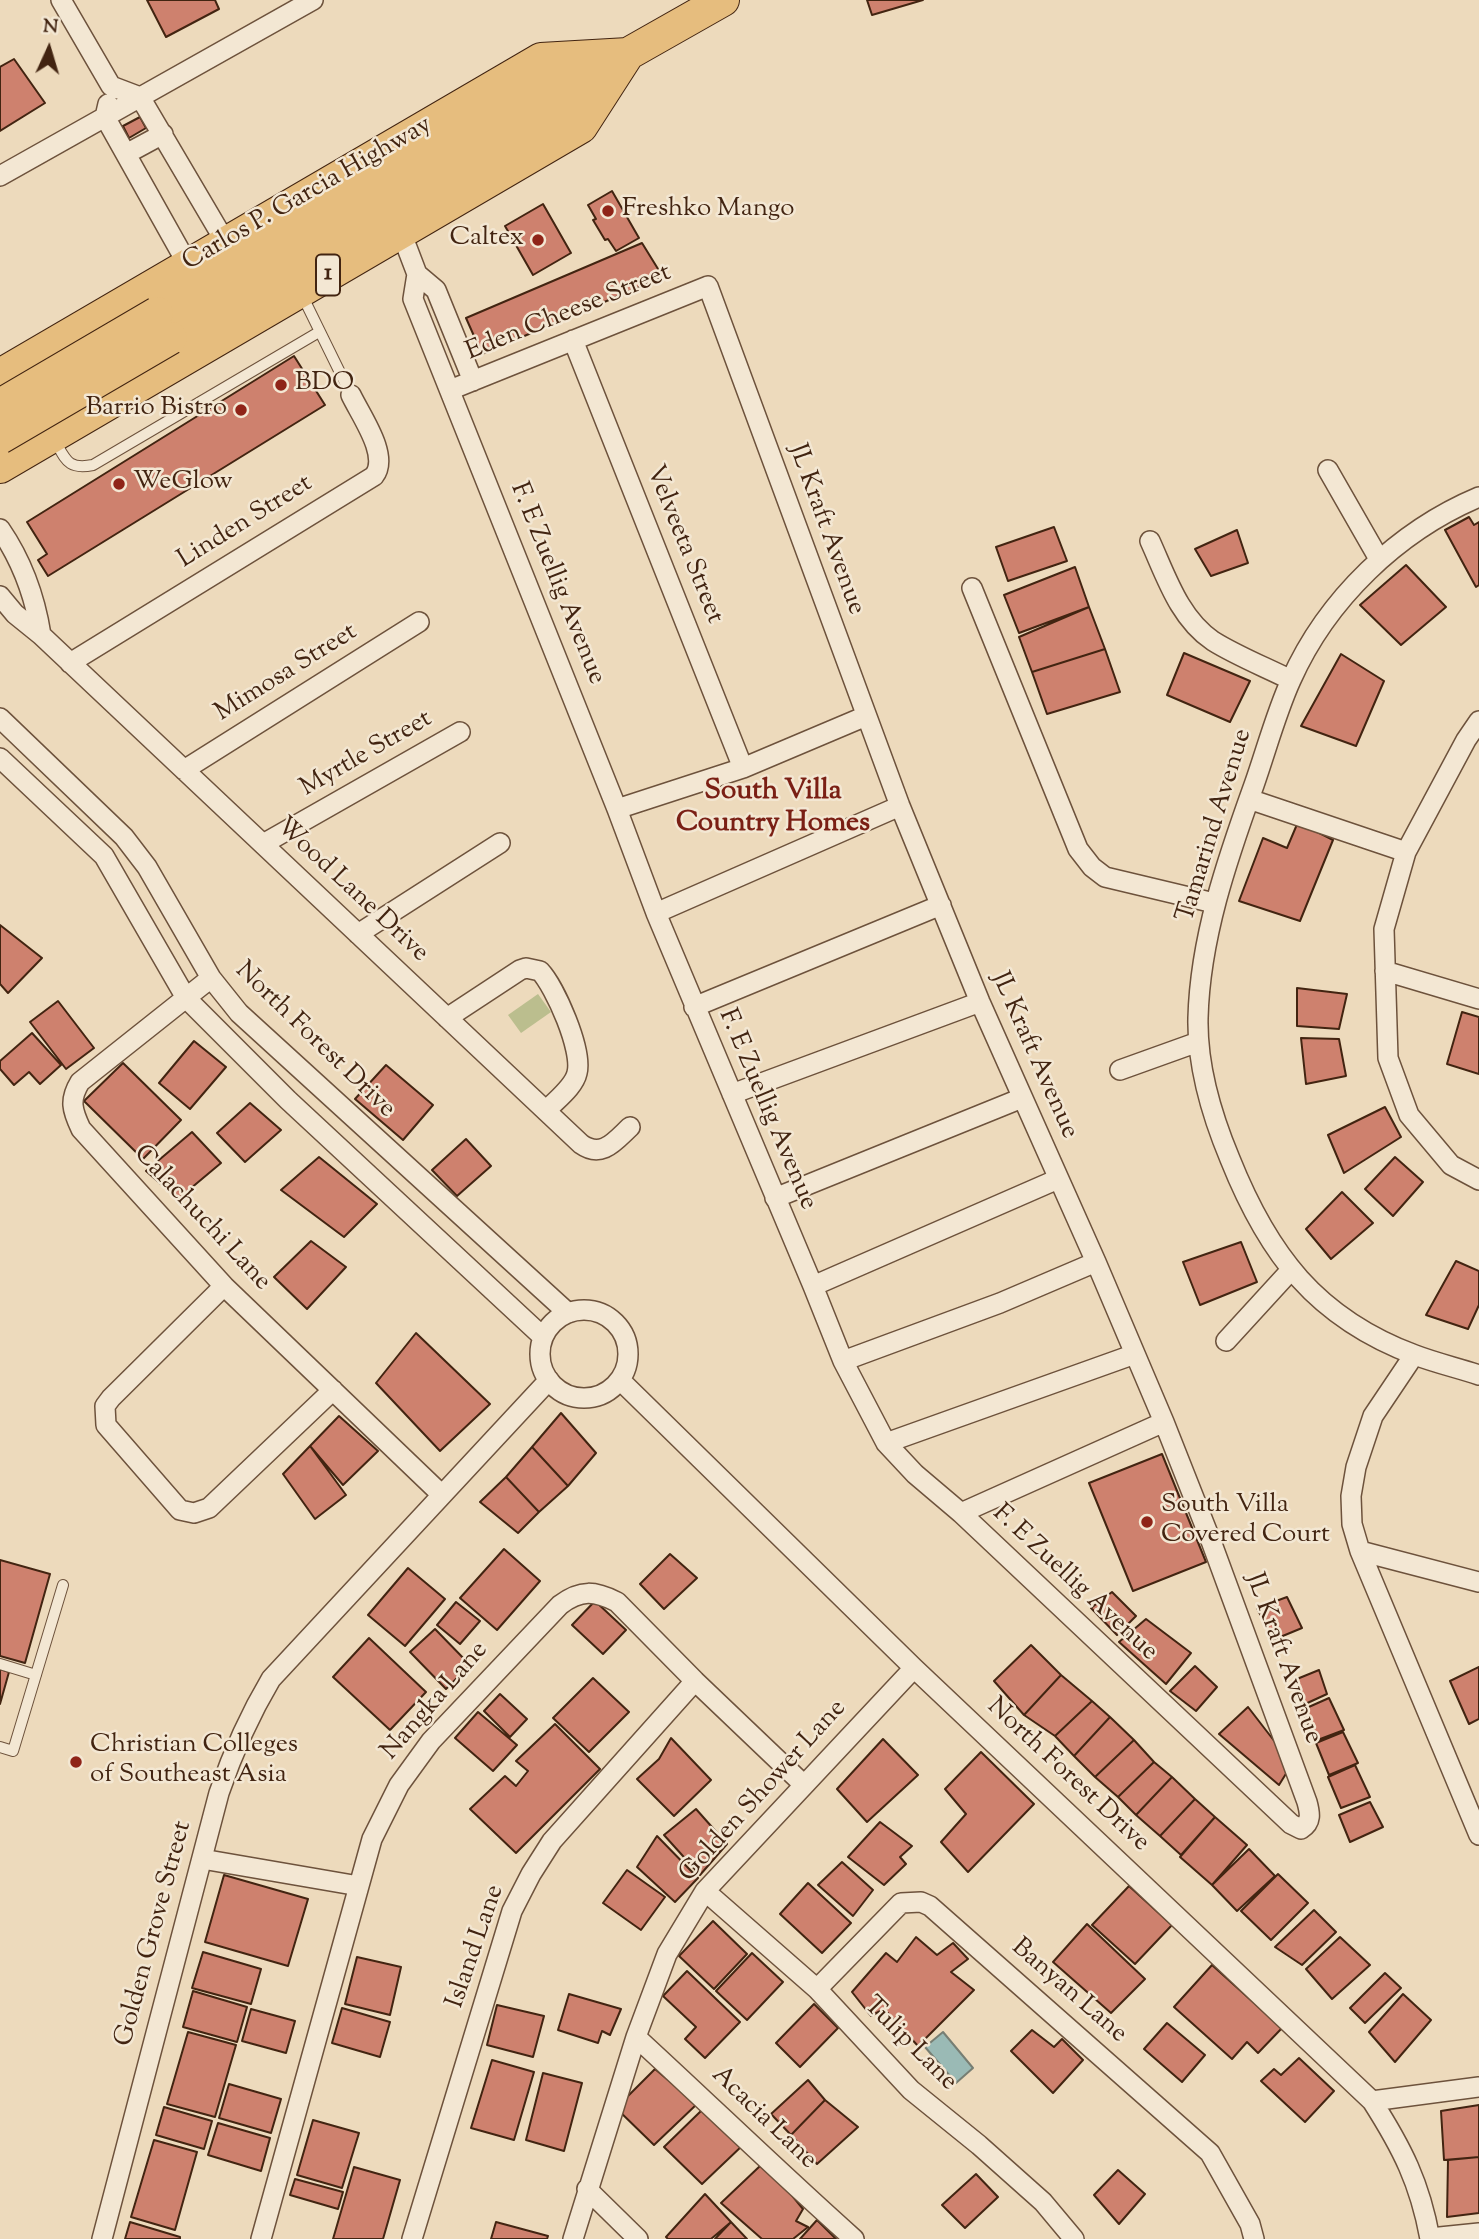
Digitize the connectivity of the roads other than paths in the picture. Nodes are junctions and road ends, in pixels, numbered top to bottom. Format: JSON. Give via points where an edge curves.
{"nodes":[{"id":1,"x":61,"y":0,"type":"edge"},
{"id":2,"x":313,"y":0,"type":"edge"},
{"id":3,"x":723,"y":0,"type":"edge"},
{"id":4,"x":628,"y":54,"type":"junction"},
{"id":5,"x":111,"y":86,"type":"junction"},
{"id":6,"x":140,"y":97,"type":"junction"},
{"id":7,"x":105,"y":117,"type":"junction"},
{"id":8,"x":163,"y":134,"type":"junction"},
{"id":9,"x":126,"y":154,"type":"junction"},
{"id":10,"x":0,"y":176,"type":"edge"},
{"id":11,"x":401,"y":232,"type":"junction"},
{"id":12,"x":226,"y":243,"type":"junction"},
{"id":13,"x":188,"y":265,"type":"junction"},
{"id":14,"x":417,"y":274,"type":"junction"},
{"id":15,"x":708,"y":286,"type":"joint"},
{"id":16,"x":300,"y":291,"type":"junction"},
{"id":17,"x":86,"y":325,"type":"junction"},
{"id":18,"x":164,"y":325,"type":"junction"},
{"id":19,"x":319,"y":332,"type":"junction"},
{"id":20,"x":573,"y":340,"type":"junction"},
{"id":21,"x":0,"y":375,"type":"edge"},
{"id":22,"x":473,"y":381,"type":"junction"},
{"id":23,"x":450,"y":390,"type":"junction"},
{"id":24,"x":126,"y":393,"type":"junction"},
{"id":25,"x":351,"y":395,"type":"joint"},
{"id":26,"x":0,"y":405,"type":"edge"},
{"id":27,"x":52,"y":436,"type":"junction"},
{"id":28,"x":0,"y":438,"type":"edge"},
{"id":29,"x":0,"y":467,"type":"edge"},
{"id":30,"x":1328,"y":470,"type":"dead end"},
{"id":31,"x":1479,"y":497,"type":"edge"},
{"id":32,"x":0,"y":529,"type":"edge"},
{"id":33,"x":1150,"y":541,"type":"dead end"},
{"id":34,"x":1380,"y":559,"type":"junction"},
{"id":35,"x":972,"y":588,"type":"dead end"},
{"id":36,"x":0,"y":596,"type":"edge"},
{"id":37,"x":419,"y":622,"type":"dead end"},
{"id":38,"x":41,"y":635,"type":"junction"},
{"id":39,"x":70,"y":663,"type":"junction"},
{"id":40,"x":1291,"y":680,"type":"junction"},
{"id":41,"x":866,"y":716,"type":"junction"},
{"id":42,"x":0,"y":718,"type":"edge"},
{"id":43,"x":1479,"y":721,"type":"edge"},
{"id":44,"x":460,"y":732,"type":"dead end"},
{"id":45,"x":1473,"y":743,"type":"edge"},
{"id":46,"x":0,"y":758,"type":"edge"},
{"id":47,"x":743,"y":768,"type":"junction"},
{"id":48,"x":184,"y":770,"type":"junction"},
{"id":49,"x":1249,"y":799,"type":"junction"},
{"id":50,"x":900,"y":806,"type":"junction"},
{"id":51,"x":617,"y":809,"type":"junction"},
{"id":52,"x":500,"y":842,"type":"dead end"},
{"id":53,"x":263,"y":844,"type":"junction"},
{"id":54,"x":1406,"y":852,"type":"junction"},
{"id":55,"x":1214,"y":903,"type":"junction"},
{"id":56,"x":940,"y":905,"type":"junction"},
{"id":57,"x":656,"y":913,"type":"junction"},
{"id":58,"x":358,"y":934,"type":"junction"},
{"id":59,"x":1385,"y":971,"type":"junction"},
{"id":60,"x":211,"y":978,"type":"junction"},
{"id":61,"x":186,"y":998,"type":"junction"},
{"id":62,"x":1479,"y":999,"type":"edge"},
{"id":63,"x":980,"y":1002,"type":"junction"},
{"id":64,"x":694,"y":1007,"type":"junction"},
{"id":65,"x":447,"y":1018,"type":"junction"},
{"id":66,"x":1198,"y":1042,"type":"junction"},
{"id":67,"x":1120,"y":1070,"type":"dead end"},
{"id":68,"x":732,"y":1094,"type":"junction"},
{"id":69,"x":1022,"y":1098,"type":"junction"},
{"id":70,"x":546,"y":1111,"type":"junction"},
{"id":71,"x":630,"y":1127,"type":"dead end"},
{"id":72,"x":1058,"y":1179,"type":"junction"},
{"id":73,"x":1479,"y":1180,"type":"edge"},
{"id":74,"x":775,"y":1198,"type":"junction"},
{"id":75,"x":1096,"y":1262,"type":"junction"},
{"id":76,"x":1291,"y":1270,"type":"junction"},
{"id":77,"x":224,"y":1286,"type":"junction"},
{"id":78,"x":813,"y":1286,"type":"junction"},
{"id":79,"x":568,"y":1313,"type":"junction"},
{"id":80,"x":543,"y":1337,"type":"junction"},
{"id":81,"x":1226,"y":1341,"type":"dead end"},
{"id":82,"x":1135,"y":1354,"type":"junction"},
{"id":83,"x":1415,"y":1355,"type":"junction"},
{"id":84,"x":843,"y":1361,"type":"junction"},
{"id":85,"x":1479,"y":1375,"type":"edge"},
{"id":86,"x":549,"y":1380,"type":"junction"},
{"id":87,"x":620,"y":1380,"type":"junction"},
{"id":88,"x":333,"y":1390,"type":"junction"},
{"id":89,"x":1164,"y":1422,"type":"junction"},
{"id":90,"x":886,"y":1443,"type":"junction"},
{"id":91,"x":443,"y":1495,"type":"junction"},
{"id":92,"x":961,"y":1513,"type":"junction"},
{"id":93,"x":1360,"y":1551,"type":"junction"},
{"id":94,"x":1479,"y":1582,"type":"edge"},
{"id":95,"x":63,"y":1585,"type":"dead end"},
{"id":96,"x":0,"y":1664,"type":"edge"},
{"id":97,"x":914,"y":1668,"type":"junction"},
{"id":98,"x":36,"y":1675,"type":"junction"},
{"id":99,"x":695,"y":1681,"type":"junction"},
{"id":100,"x":0,"y":1747,"type":"edge"},
{"id":101,"x":803,"y":1784,"type":"junction"},
{"id":102,"x":1291,"y":1824,"type":"joint"},
{"id":103,"x":1479,"y":1835,"type":"edge"},
{"id":104,"x":202,"y":1859,"type":"junction"},
{"id":105,"x":359,"y":1886,"type":"junction"},
{"id":106,"x":705,"y":1891,"type":"junction"},
{"id":107,"x":817,"y":1989,"type":"junction"},
{"id":108,"x":636,"y":2037,"type":"junction"},
{"id":109,"x":1479,"y":2087,"type":"edge"},
{"id":110,"x":1372,"y":2101,"type":"junction"},
{"id":111,"x":587,"y":2189,"type":"junction"},
{"id":112,"x":1479,"y":2233,"type":"edge"},
{"id":113,"x":1430,"y":2238,"type":"edge"},
{"id":114,"x":102,"y":2239,"type":"edge"},
{"id":115,"x":261,"y":2239,"type":"edge"},
{"id":116,"x":412,"y":2239,"type":"edge"},
{"id":117,"x":573,"y":2239,"type":"edge"},
{"id":118,"x":638,"y":2239,"type":"edge"},
{"id":119,"x":854,"y":2239,"type":"edge"},
{"id":120,"x":1074,"y":2239,"type":"edge"},
{"id":121,"x":1254,"y":2239,"type":"edge"}],
"edges":[{"from":1,"to":5,"type":"street"},
{"from":2,"to":6,"type":"street"},
{"from":3,"to":4,"type":"highway","name":"Carlos P. Garcia Highway","number":"1"},
{"from":4,"to":11,"type":"highway","name":"Carlos P. Garcia Highway","number":"1","via":[[581,127]]},
{"from":4,"to":12,"type":"highway","name":"Carlos P. Garcia Highway","number":"1","via":[[541,59]]},
{"from":4,"to":18,"type":"highway","name":"Carlos P. Garcia Highway","number":"1","via":[[596,72],[553,80]]},
{"from":5,"to":6,"type":"street"},
{"from":5,"to":7,"type":"street"},
{"from":6,"to":7,"type":"street"},
{"from":6,"to":8,"type":"street"},
{"from":7,"to":9,"type":"street"},
{"from":7,"to":10,"type":"street"},
{"from":8,"to":9,"type":"street"},
{"from":8,"to":12,"type":"street"},
{"from":9,"to":13,"type":"street"},
{"from":11,"to":14,"type":"street","name":"F. E Zuellig Avenue"},
{"from":11,"to":16,"type":"highway","name":"Carlos P. Garcia Highway","number":"1"},
{"from":12,"to":13,"type":"highway","name":"Carlos P. Garcia Highway","number":"1"},
{"from":13,"to":17,"type":"highway","name":"Carlos P. Garcia Highway","number":"1"},
{"from":14,"to":22,"type":"street","name":"F. E Zuellig Avenue","via":[[436,290]]},
{"from":14,"to":23,"type":"street","name":"F. E Zuellig Avenue","via":[[413,299]]},
{"from":15,"to":20,"type":"street","name":"Eden Cheese Street"},
{"from":15,"to":41,"type":"street","name":"JL Kraft Avenue"},
{"from":16,"to":19,"type":"lane"},
{"from":16,"to":24,"type":"highway","name":"Carlos P. Garcia Highway","number":"1"},
{"from":17,"to":21,"type":"highway","name":"Carlos P. Garcia Highway","number":"1"},
{"from":17,"to":24,"type":"highway"},
{"from":18,"to":26,"type":"highway","name":"Carlos P. Garcia Highway","number":"1","bridge":true},
{"from":18,"to":28,"type":"highway","name":"Carlos P. Garcia Highway","number":"1","bridge":true},
{"from":19,"to":25,"type":"lane"},
{"from":19,"to":27,"type":"lane","via":[[93,465],[70,464]]},
{"from":20,"to":22,"type":"street","name":"Eden Cheese Street"},
{"from":20,"to":47,"type":"street","name":"Velveeta Street"},
{"from":22,"to":23,"type":"street","name":"Eden Cheese Street"},
{"from":23,"to":51,"type":"street","name":"F. E Zuellig Avenue"},
{"from":24,"to":27,"type":"highway","name":"Carlos P. Garcia Highway","number":"1"},
{"from":25,"to":39,"type":"street","name":"Linden Street","via":[[379,451],[381,464],[374,476]]},
{"from":27,"to":29,"type":"highway","name":"Carlos P. Garcia Highway","number":"1"},
{"from":30,"to":34,"type":"street"},
{"from":31,"to":34,"type":"street","name":"Tamarind Avenue","via":[[1419,528]]},
{"from":32,"to":38,"type":"street","via":[[26,577]]},
{"from":33,"to":40,"type":"street","via":[[1176,599],[1192,621],[1212,640]]},
{"from":34,"to":40,"type":"street","name":"Tamarind Avenue","via":[[1334,612]]},
{"from":35,"to":55,"type":"street","via":[[1078,849],[1105,877]]},
{"from":36,"to":38,"type":"street","name":"Wood Lane Drive"},
{"from":37,"to":48,"type":"street","name":"Mimosa Street"},
{"from":38,"to":39,"type":"street","name":"Wood Lane Drive"},
{"from":39,"to":48,"type":"street","name":"Wood Lane Drive"},
{"from":40,"to":49,"type":"street","name":"Tamarind Avenue"},
{"from":41,"to":47,"type":"street"},
{"from":41,"to":50,"type":"street","name":"JL Kraft Avenue"},
{"from":42,"to":60,"type":"street","name":"North Forest Drive","via":[[130,844]]},
{"from":43,"to":45,"type":"street"},
{"from":44,"to":53,"type":"street","name":"Myrtle Street"},
{"from":45,"to":54,"type":"street"},
{"from":46,"to":61,"type":"street","via":[[104,856]]},
{"from":47,"to":51,"type":"street"},
{"from":48,"to":53,"type":"street","name":"Wood Lane Drive"},
{"from":49,"to":54,"type":"street"},
{"from":49,"to":55,"type":"street","name":"Tamarind Avenue"},
{"from":50,"to":56,"type":"street","name":"JL Kraft Avenue"},
{"from":50,"to":57,"type":"street"},
{"from":51,"to":57,"type":"street","name":"F. E Zuellig Avenue"},
{"from":52,"to":58,"type":"street"},
{"from":53,"to":58,"type":"street","name":"Wood Lane Drive"},
{"from":54,"to":59,"type":"street","via":[[1384,929]]},
{"from":55,"to":66,"type":"street","name":"Tamarind Avenue","via":[[1199,996]]},
{"from":56,"to":63,"type":"street","name":"JL Kraft Avenue"},
{"from":56,"to":64,"type":"street"},
{"from":57,"to":64,"type":"street","name":"F. E Zuellig Avenue"},
{"from":58,"to":65,"type":"street","name":"Wood Lane Drive"},
{"from":59,"to":62,"type":"street"},
{"from":59,"to":73,"type":"street","via":[[1388,1058],[1409,1115],[1451,1165]]},
{"from":60,"to":61,"type":"street","name":"Calachuchi Lane"},
{"from":60,"to":79,"type":"street","name":"North Forest Drive","via":[[239,1013]]},
{"from":61,"to":77,"type":"street","name":"Calachuchi Lane","via":[[80,1082],[72,1107],[81,1129]]},
{"from":61,"to":80,"type":"street","via":[[288,1100]]},
{"from":63,"to":68,"type":"street"},
{"from":63,"to":69,"type":"street","name":"JL Kraft Avenue"},
{"from":64,"to":68,"type":"street","name":"F. E Zuellig Avenue"},
{"from":65,"to":70,"type":"street","name":"Wood Lane Drive"},
{"from":65,"to":70,"type":"street","via":[[520,970],[540,971],[578,1055],[573,1082]]},
{"from":66,"to":67,"type":"street"},
{"from":66,"to":76,"type":"street","name":"Tamarind Avenue","via":[[1221,1138],[1247,1201]]},
{"from":68,"to":74,"type":"street","name":"F. E Zuellig Avenue"},
{"from":69,"to":72,"type":"street","name":"JL Kraft Avenue"},
{"from":69,"to":74,"type":"street"},
{"from":70,"to":71,"type":"street","name":"Wood Lane Drive","via":[[595,1151],[607,1148]]},
{"from":72,"to":75,"type":"street","name":"JL Kraft Avenue"},
{"from":72,"to":78,"type":"street"},
{"from":74,"to":78,"type":"street","name":"F. E Zuellig Avenue"},
{"from":75,"to":82,"type":"street","name":"JL Kraft Avenue"},
{"from":75,"to":84,"type":"street"},
{"from":76,"to":81,"type":"street"},
{"from":76,"to":83,"type":"street","name":"Tamarind Avenue","via":[[1342,1317]]},
{"from":77,"to":88,"type":"street","name":"Calachuchi Lane"},
{"from":77,"to":88,"type":"street","via":[[104,1406],[106,1424],[180,1510],[194,1513],[209,1508]]},
{"from":78,"to":84,"type":"street","name":"F. E Zuellig Avenue"},
{"from":79,"to":80,"type":"street"},
{"from":79,"to":87,"type":"street","via":[[596,1311],[620,1327],[628,1353]]},
{"from":80,"to":86,"type":"street","via":[[540,1355]]},
{"from":82,"to":89,"type":"street","name":"JL Kraft Avenue"},
{"from":82,"to":90,"type":"street"},
{"from":83,"to":85,"type":"street","name":"Tamarind Avenue"},
{"from":83,"to":93,"type":"street","via":[[1374,1416],[1356,1467],[1352,1524]]},
{"from":84,"to":90,"type":"street","name":"F. E Zuellig Avenue"},
{"from":86,"to":87,"type":"street","via":[[565,1393],[585,1398],[604,1393]]},
{"from":86,"to":91,"type":"street","name":"Golden Grove Street"},
{"from":87,"to":97,"type":"street","name":"North Forest Drive"},
{"from":88,"to":91,"type":"street","name":"Calachuchi Lane"},
{"from":89,"to":92,"type":"street"},
{"from":89,"to":102,"type":"street","name":"JL Kraft Avenue","via":[[1307,1802],[1307,1826],[1301,1829]]},
{"from":90,"to":92,"type":"street","name":"F. E Zuellig Avenue"},
{"from":91,"to":104,"type":"street","name":"Golden Grove Street","via":[[271,1679],[235,1746]]},
{"from":92,"to":102,"type":"street","name":"F. E Zuellig Avenue"},
{"from":93,"to":94,"type":"street"},
{"from":93,"to":103,"type":"street"},
{"from":95,"to":98,"type":"lane"},
{"from":96,"to":98,"type":"lane"},
{"from":97,"to":101,"type":"street","name":"Golden Shower Lane"},
{"from":97,"to":110,"type":"street","name":"North Forest Drive"},
{"from":98,"to":100,"type":"lane","via":[[13,1751]]},
{"from":99,"to":101,"type":"street","name":"Nangka Lane"},
{"from":99,"to":105,"type":"street","name":"Nangka Lane","via":[[617,1602],[587,1592],[572,1595],[431,1741],[399,1786],[372,1839]]},
{"from":99,"to":116,"type":"street","name":"Island Lane","via":[[552,1841],[512,1911]]},
{"from":101,"to":106,"type":"street","name":"Golden Shower Lane"},
{"from":104,"to":105,"type":"street"},
{"from":104,"to":114,"type":"street","name":"Golden Grove Street"},
{"from":105,"to":115,"type":"street","name":"Nangka Lane"},
{"from":106,"to":107,"type":"street","name":"Tulip Lane"},
{"from":106,"to":108,"type":"street","name":"Golden Shower Lane","via":[[667,1954]]},
{"from":107,"to":120,"type":"street","name":"Tulip Lane","via":[[911,2090],[1043,2202]]},
{"from":107,"to":121,"type":"street","name":"Banyan Lane","via":[[901,1903],[930,1906],[1210,2153]]},
{"from":108,"to":111,"type":"street","name":"Golden Shower Lane"},
{"from":108,"to":119,"type":"street","name":"Acacia Lane"},
{"from":109,"to":110,"type":"street"},
{"from":110,"to":113,"type":"street","name":"North Forest Drive","via":[[1399,2143],[1415,2180]]},
{"from":111,"to":117,"type":"street","name":"Golden Shower Lane"},
{"from":111,"to":118,"type":"street"},
{"from":112,"to":113,"type":"street"}]}
